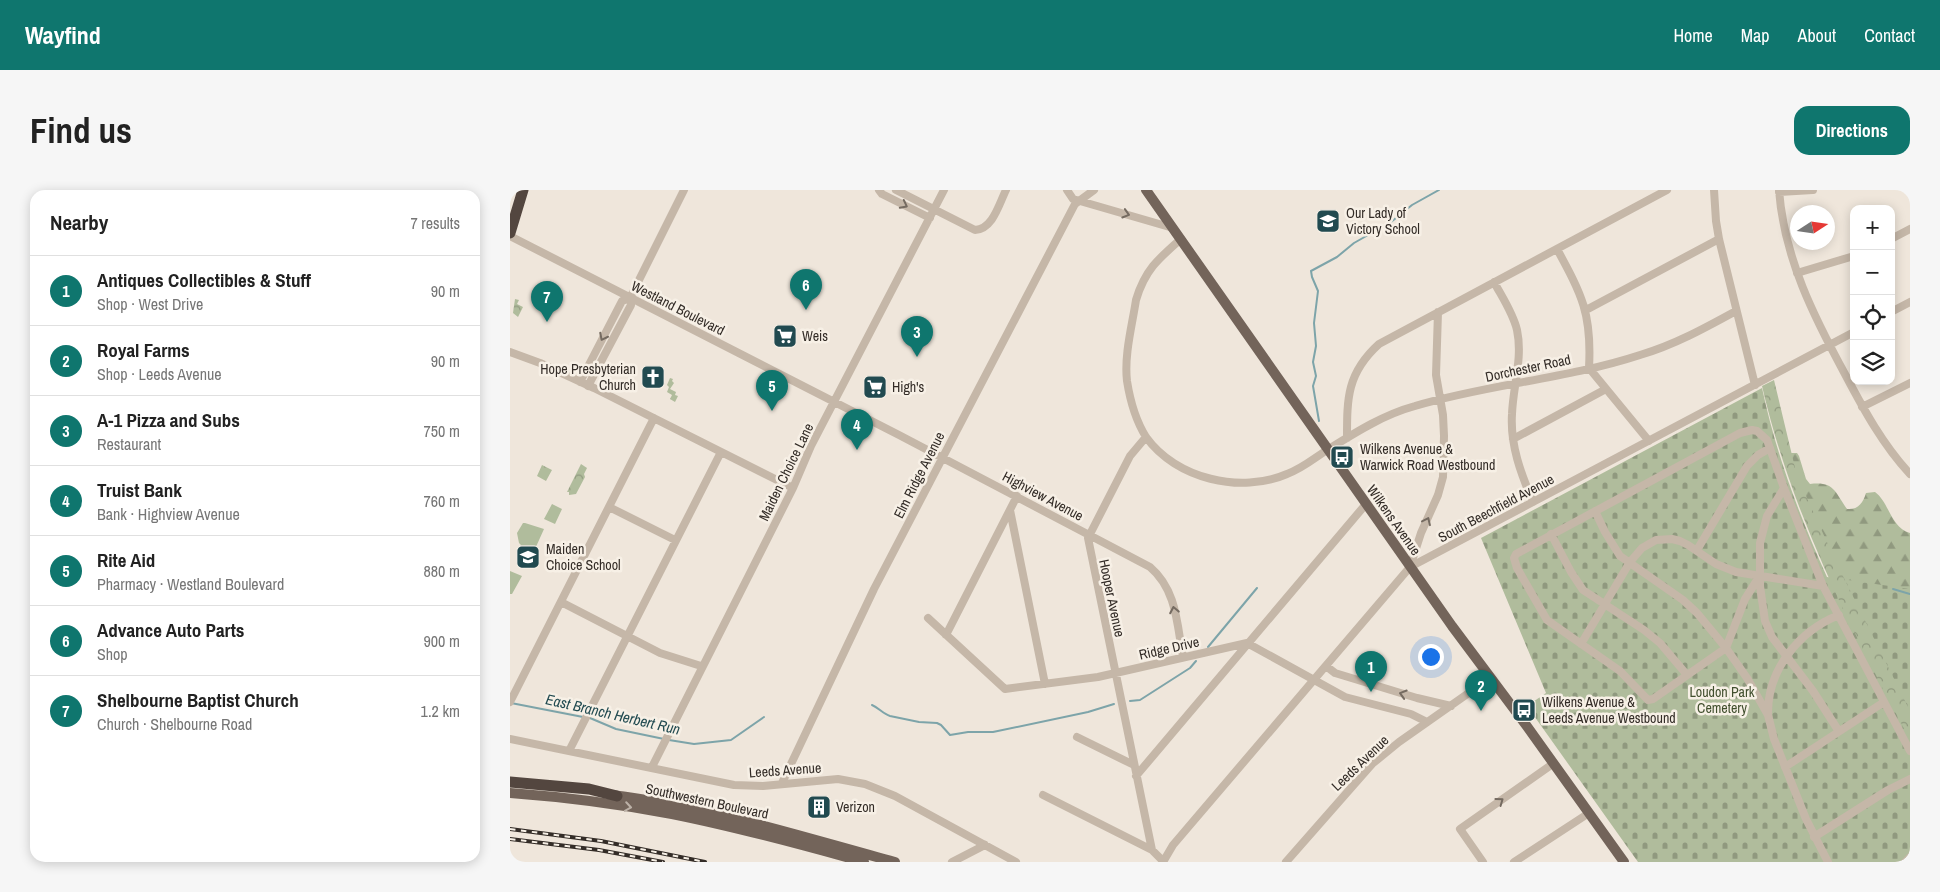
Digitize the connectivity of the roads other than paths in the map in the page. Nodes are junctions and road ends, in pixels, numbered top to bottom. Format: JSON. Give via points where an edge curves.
{"nodes":[{"id":1,"x":523,"y":190,"type":"edge"},
{"id":2,"x":684,"y":190,"type":"edge"},
{"id":3,"x":879,"y":190,"type":"edge"},
{"id":4,"x":896,"y":190,"type":"edge"},
{"id":5,"x":944,"y":190,"type":"edge"},
{"id":6,"x":1006,"y":190,"type":"edge"},
{"id":7,"x":1067,"y":190,"type":"edge"},
{"id":8,"x":1094,"y":190,"type":"edge"},
{"id":9,"x":1146,"y":190,"type":"edge"},
{"id":10,"x":1667,"y":190,"type":"edge"},
{"id":11,"x":1714,"y":190,"type":"edge"},
{"id":12,"x":1813,"y":190,"type":"edge"},
{"id":13,"x":1779,"y":191,"type":"edge"},
{"id":14,"x":1080,"y":200,"type":"junction"},
{"id":15,"x":934,"y":210,"type":"junction"},
{"id":16,"x":930,"y":218,"type":"junction"},
{"id":17,"x":1172,"y":228,"type":"junction"},
{"id":18,"x":1910,"y":229,"type":"edge"},
{"id":19,"x":510,"y":234,"type":"edge"},
{"id":20,"x":1895,"y":237,"type":"edge"},
{"id":21,"x":1181,"y":239,"type":"junction"},
{"id":22,"x":1719,"y":239,"type":"junction"},
{"id":23,"x":1557,"y":249,"type":"junction"},
{"id":24,"x":1850,"y":257,"type":"edge"},
{"id":25,"x":1796,"y":273,"type":"junction"},
{"id":26,"x":1494,"y":282,"type":"junction"},
{"id":27,"x":630,"y":298,"type":"junction"},
{"id":28,"x":1909,"y":305,"type":"edge"},
{"id":29,"x":1586,"y":310,"type":"junction"},
{"id":30,"x":1895,"y":310,"type":"edge"},
{"id":31,"x":1438,"y":312,"type":"junction"},
{"id":32,"x":1736,"y":312,"type":"junction"},
{"id":33,"x":1850,"y":334,"type":"edge"},
{"id":34,"x":1829,"y":345,"type":"junction"},
{"id":35,"x":510,"y":352,"type":"edge"},
{"id":36,"x":1589,"y":368,"type":"junction"},
{"id":37,"x":580,"y":382,"type":"junction"},
{"id":38,"x":1515,"y":383,"type":"junction"},
{"id":39,"x":1910,"y":383,"type":"edge"},
{"id":40,"x":1755,"y":385,"type":"junction"},
{"id":41,"x":588,"y":386,"type":"junction"},
{"id":42,"x":1606,"y":390,"type":"junction"},
{"id":43,"x":1441,"y":399,"type":"junction"},
{"id":44,"x":835,"y":402,"type":"junction"},
{"id":45,"x":1862,"y":407,"type":"junction"},
{"id":46,"x":654,"y":418,"type":"junction"},
{"id":47,"x":1146,"y":437,"type":"junction"},
{"id":48,"x":1347,"y":438,"type":"junction"},
{"id":49,"x":1512,"y":439,"type":"junction"},
{"id":50,"x":1649,"y":441,"type":"junction"},
{"id":51,"x":1770,"y":448,"type":"junction"},
{"id":52,"x":1327,"y":450,"type":"junction"},
{"id":53,"x":721,"y":452,"type":"junction"},
{"id":54,"x":942,"y":457,"type":"junction"},
{"id":55,"x":1909,"y":470,"type":"edge"},
{"id":56,"x":793,"y":488,"type":"junction"},
{"id":57,"x":1784,"y":488,"type":"junction"},
{"id":58,"x":1017,"y":496,"type":"junction"},
{"id":59,"x":1533,"y":502,"type":"junction"},
{"id":60,"x":1366,"y":504,"type":"junction"},
{"id":61,"x":609,"y":507,"type":"junction"},
{"id":62,"x":1010,"y":510,"type":"junction"},
{"id":63,"x":1595,"y":511,"type":"junction"},
{"id":64,"x":1089,"y":534,"type":"junction"},
{"id":65,"x":1551,"y":534,"type":"junction"},
{"id":66,"x":675,"y":540,"type":"junction"},
{"id":67,"x":1697,"y":550,"type":"junction"},
{"id":68,"x":1630,"y":562,"type":"junction"},
{"id":69,"x":1410,"y":567,"type":"junction"},
{"id":70,"x":1759,"y":577,"type":"junction"},
{"id":71,"x":1823,"y":586,"type":"junction"},
{"id":72,"x":561,"y":602,"type":"junction"},
{"id":73,"x":1605,"y":603,"type":"junction"},
{"id":74,"x":1839,"y":615,"type":"junction"},
{"id":75,"x":928,"y":618,"type":"dead end"},
{"id":76,"x":946,"y":635,"type":"junction"},
{"id":77,"x":627,"y":636,"type":"junction"},
{"id":78,"x":1248,"y":643,"type":"junction"},
{"id":79,"x":1581,"y":644,"type":"junction"},
{"id":80,"x":1726,"y":648,"type":"junction"},
{"id":81,"x":1786,"y":657,"type":"junction"},
{"id":82,"x":1183,"y":658,"type":"junction"},
{"id":83,"x":701,"y":666,"type":"junction"},
{"id":84,"x":1326,"y":666,"type":"junction"},
{"id":85,"x":1115,"y":673,"type":"junction"},
{"id":86,"x":1687,"y":675,"type":"junction"},
{"id":87,"x":1490,"y":678,"type":"junction"},
{"id":88,"x":1314,"y":680,"type":"junction"},
{"id":89,"x":1045,"y":684,"type":"junction"},
{"id":90,"x":511,"y":701,"type":"edge"},
{"id":91,"x":1884,"y":702,"type":"junction"},
{"id":92,"x":1450,"y":706,"type":"junction"},
{"id":93,"x":1768,"y":715,"type":"junction"},
{"id":94,"x":1426,"y":722,"type":"junction"},
{"id":95,"x":1838,"y":730,"type":"junction"},
{"id":96,"x":1077,"y":737,"type":"dead end"},
{"id":97,"x":510,"y":739,"type":"edge"},
{"id":98,"x":569,"y":751,"type":"junction"},
{"id":99,"x":1910,"y":751,"type":"edge"},
{"id":100,"x":1554,"y":763,"type":"junction"},
{"id":101,"x":1134,"y":765,"type":"junction"},
{"id":102,"x":1785,"y":766,"type":"junction"},
{"id":103,"x":652,"y":767,"type":"junction"},
{"id":104,"x":1136,"y":776,"type":"junction"},
{"id":105,"x":1910,"y":779,"type":"edge"},
{"id":106,"x":510,"y":782,"type":"edge"},
{"id":107,"x":782,"y":784,"type":"junction"},
{"id":108,"x":510,"y":786,"type":"edge"},
{"id":109,"x":510,"y":793,"type":"edge"},
{"id":110,"x":1043,"y":795,"type":"dead end"},
{"id":111,"x":616,"y":796,"type":"junction"},
{"id":112,"x":1589,"y":813,"type":"junction"},
{"id":113,"x":1814,"y":837,"type":"junction"},
{"id":114,"x":985,"y":845,"type":"junction"},
{"id":115,"x":1152,"y":850,"type":"junction"},
{"id":116,"x":1910,"y":857,"type":"edge"},
{"id":117,"x":864,"y":862,"type":"edge"},
{"id":118,"x":895,"y":862,"type":"edge"},
{"id":119,"x":952,"y":862,"type":"edge"},
{"id":120,"x":1016,"y":862,"type":"edge"},
{"id":121,"x":1163,"y":862,"type":"edge"},
{"id":122,"x":1286,"y":862,"type":"edge"},
{"id":123,"x":1483,"y":862,"type":"edge"},
{"id":124,"x":1514,"y":862,"type":"edge"},
{"id":125,"x":1624,"y":862,"type":"edge"},
{"id":126,"x":1828,"y":862,"type":"edge"},
{"id":127,"x":1905,"y":862,"type":"edge"}],
"edges":[{"from":1,"to":19,"type":"highway"},
{"from":2,"to":27,"type":"street"},
{"from":3,"to":16,"type":"street","one_way":true},
{"from":4,"to":15,"type":"street"},
{"from":5,"to":15,"type":"street","name":"Maiden Choice Lane"},
{"from":6,"to":15,"type":"street","via":[[989,224],[979,230]]},
{"from":7,"to":14,"type":"street","via":[[1074,199]]},
{"from":8,"to":14,"type":"street","name":"Elm Ridge Avenue"},
{"from":9,"to":17,"type":"main road","name":"Wilkens Avenue"},
{"from":10,"to":23,"type":"street"},
{"from":11,"to":22,"type":"street"},
{"from":12,"to":13,"type":"street"},
{"from":13,"to":25,"type":"street"},
{"from":14,"to":17,"type":"street","one_way":true},
{"from":14,"to":54,"type":"street","name":"Elm Ridge Avenue","via":[[1075,204]]},
{"from":15,"to":16,"type":"street","name":"Maiden Choice Lane"},
{"from":16,"to":44,"type":"street","name":"Maiden Choice Lane"},
{"from":17,"to":21,"type":"main road","name":"Wilkens Avenue"},
{"from":18,"to":20,"type":"street"},
{"from":19,"to":27,"type":"street","name":"Westland Boulevard"},
{"from":21,"to":47,"type":"street","via":[[1149,270],[1136,300],[1127,380],[1132,406]]},
{"from":21,"to":52,"type":"main road","name":"Wilkens Avenue"},
{"from":22,"to":29,"type":"street"},
{"from":22,"to":32,"type":"street"},
{"from":23,"to":26,"type":"street"},
{"from":23,"to":29,"type":"street"},
{"from":24,"to":25,"type":"street"},
{"from":25,"to":34,"type":"street"},
{"from":26,"to":31,"type":"street"},
{"from":26,"to":38,"type":"street","via":[[1517,331]]},
{"from":27,"to":37,"type":"street","one_way":true,"via":[[622,301]]},
{"from":27,"to":41,"type":"street","via":[[631,305]]},
{"from":27,"to":44,"type":"street","name":"Westland Boulevard"},
{"from":28,"to":30,"type":"street"},
{"from":29,"to":36,"type":"street"},
{"from":31,"to":43,"type":"street","via":[[1436,374]]},
{"from":31,"to":48,"type":"street","via":[[1388,338],[1362,362],[1349,390]]},
{"from":32,"to":36,"type":"street","name":"Dorchester Road","via":[[1661,348]]},
{"from":32,"to":40,"type":"street"},
{"from":33,"to":34,"type":"street","name":"South Beechfield Avenue"},
{"from":34,"to":40,"type":"street","name":"South Beechfield Avenue"},
{"from":34,"to":45,"type":"street"},
{"from":35,"to":37,"type":"street"},
{"from":36,"to":38,"type":"street","name":"Dorchester Road"},
{"from":36,"to":42,"type":"street"},
{"from":37,"to":41,"type":"street"},
{"from":38,"to":43,"type":"street","name":"Dorchester Road"},
{"from":38,"to":49,"type":"street"},
{"from":39,"to":45,"type":"street"},
{"from":40,"to":50,"type":"street","name":"South Beechfield Avenue"},
{"from":41,"to":46,"type":"street"},
{"from":42,"to":49,"type":"street"},
{"from":42,"to":50,"type":"street"},
{"from":43,"to":48,"type":"street","name":"Dorchester Road","via":[[1388,415]]},
{"from":69,"to":43,"type":"street","one_way":true,"via":[[1443,477]]},
{"from":44,"to":54,"type":"street","name":"Highview Avenue"},
{"from":44,"to":56,"type":"street","name":"Maiden Choice Lane"},
{"from":45,"to":55,"type":"street","via":[[1882,439]]},
{"from":46,"to":53,"type":"street"},
{"from":46,"to":61,"type":"street"},
{"from":47,"to":52,"type":"street","name":"Dorchester Road","via":[[1175,464],[1225,482],[1277,478]]},
{"from":47,"to":64,"type":"street","via":[[1130,456]]},
{"from":48,"to":52,"type":"street","name":"Dorchester Road"},
{"from":49,"to":59,"type":"street","via":[[1520,472]]},
{"from":50,"to":59,"type":"street","name":"South Beechfield Avenue"},
{"from":51,"to":57,"type":"street"},
{"from":51,"to":63,"type":"street","via":[[1765,436],[1757,431],[1740,433]]},
{"from":51,"to":67,"type":"street","via":[[1748,466]]},
{"from":52,"to":60,"type":"main road","name":"Wilkens Avenue"},
{"from":53,"to":56,"type":"street"},
{"from":53,"to":66,"type":"street"},
{"from":54,"to":58,"type":"street","name":"Highview Avenue"},
{"from":54,"to":107,"type":"street","name":"Elm Ridge Avenue","via":[[848,642]]},
{"from":56,"to":83,"type":"street","name":"Maiden Choice Lane"},
{"from":57,"to":70,"type":"street","via":[[1763,527]]},
{"from":57,"to":71,"type":"street"},
{"from":58,"to":62,"type":"street"},
{"from":58,"to":64,"type":"street","name":"Highview Avenue"},
{"from":59,"to":69,"type":"street","name":"South Beechfield Avenue"},
{"from":60,"to":69,"type":"main road","name":"Wilkens Avenue"},
{"from":60,"to":78,"type":"street"},
{"from":61,"to":66,"type":"street"},
{"from":61,"to":72,"type":"street"},
{"from":62,"to":76,"type":"street"},
{"from":62,"to":89,"type":"street"},
{"from":63,"to":65,"type":"street"},
{"from":63,"to":68,"type":"street","via":[[1616,552]]},
{"from":82,"to":64,"type":"street","name":"Highview Avenue","one_way":true,"via":[[1171,594],[1164,580],[1150,567]]},
{"from":64,"to":85,"type":"street","name":"Hooper Avenue"},
{"from":65,"to":73,"type":"street","via":[[1583,590]]},
{"from":65,"to":79,"type":"street","via":[[1516,554],[1514,562],[1547,620]]},
{"from":66,"to":77,"type":"street"},
{"from":67,"to":68,"type":"street","via":[[1680,541],[1664,538],[1642,548]]},
{"from":67,"to":70,"type":"street","via":[[1716,564]]},
{"from":68,"to":73,"type":"street"},
{"from":68,"to":80,"type":"street","via":[[1683,600]]},
{"from":69,"to":84,"type":"street","name":"South Beechfield Avenue"},
{"from":69,"to":87,"type":"main road","name":"Wilkens Avenue"},
{"from":70,"to":71,"type":"street"},
{"from":70,"to":80,"type":"street","via":[[1745,599]]},
{"from":70,"to":81,"type":"street","via":[[1768,630]]},
{"from":71,"to":74,"type":"street"},
{"from":72,"to":77,"type":"street"},
{"from":72,"to":90,"type":"street"},
{"from":73,"to":79,"type":"street"},
{"from":73,"to":86,"type":"street","via":[[1655,639]]},
{"from":74,"to":81,"type":"street","via":[[1808,632]]},
{"from":74,"to":91,"type":"street"},
{"from":75,"to":76,"type":"street","name":"Ridge Drive"},
{"from":76,"to":89,"type":"street","name":"Ridge Drive","via":[[1005,689]]},
{"from":77,"to":83,"type":"street","via":[[660,653]]},
{"from":77,"to":98,"type":"street"},
{"from":78,"to":82,"type":"street","name":"Ridge Drive"},
{"from":78,"to":88,"type":"street"},
{"from":78,"to":104,"type":"street"},
{"from":79,"to":86,"type":"street","via":[[1620,671],[1648,700]]},
{"from":80,"to":86,"type":"street"},
{"from":80,"to":93,"type":"street"},
{"from":81,"to":93,"type":"street","via":[[1769,693]]},
{"from":81,"to":95,"type":"street"},
{"from":82,"to":85,"type":"street","name":"Ridge Drive"},
{"from":83,"to":103,"type":"street","name":"Maiden Choice Lane"},
{"from":84,"to":88,"type":"street","name":"South Beechfield Avenue"},
{"from":92,"to":84,"type":"street","one_way":true,"via":[[1335,673]]},
{"from":85,"to":89,"type":"street","name":"Ridge Drive"},
{"from":85,"to":101,"type":"street","name":"Hooper Avenue"},
{"from":87,"to":92,"type":"street","name":"Leeds Avenue"},
{"from":87,"to":100,"type":"main road","name":"Wilkens Avenue"},
{"from":88,"to":94,"type":"street","via":[[1345,698],[1411,714]]},
{"from":88,"to":121,"type":"street","name":"South Beechfield Avenue","via":[[1173,845]]},
{"from":91,"to":95,"type":"street"},
{"from":91,"to":99,"type":"street"},
{"from":92,"to":94,"type":"street","name":"Leeds Avenue"},
{"from":93,"to":102,"type":"street"},
{"from":94,"to":122,"type":"street","name":"Leeds Avenue","via":[[1366,770]]},
{"from":95,"to":102,"type":"street"},
{"from":96,"to":101,"type":"street"},
{"from":97,"to":98,"type":"street","name":"Leeds Avenue"},
{"from":98,"to":103,"type":"street","name":"Leeds Avenue"},
{"from":100,"to":112,"type":"main road","name":"Wilkens Avenue"},
{"from":123,"to":100,"type":"street","one_way":true,"via":[[1460,829]]},
{"from":101,"to":104,"type":"street","name":"Hooper Avenue"},
{"from":102,"to":113,"type":"street"},
{"from":103,"to":107,"type":"street","name":"Leeds Avenue","via":[[734,785]]},
{"from":104,"to":115,"type":"street","name":"Hooper Avenue"},
{"from":105,"to":113,"type":"street"},
{"from":106,"to":111,"type":"highway","via":[[589,789]]},
{"from":107,"to":114,"type":"street","name":"Leeds Avenue","via":[[838,779],[865,784],[895,796]]},
{"from":108,"to":111,"type":"main road","name":"Southwestern Boulevard"},
{"from":109,"to":117,"type":"main road","name":"Southwestern Boulevard","one_way":true,"via":[[671,814]]},
{"from":110,"to":115,"type":"street"},
{"from":111,"to":118,"type":"main road","name":"Southwestern Boulevard","via":[[684,807]]},
{"from":112,"to":124,"type":"street"},
{"from":112,"to":125,"type":"main road","name":"Wilkens Avenue"},
{"from":113,"to":126,"type":"street"},
{"from":114,"to":119,"type":"street"},
{"from":114,"to":120,"type":"street","name":"Leeds Avenue"},
{"from":115,"to":121,"type":"street"},
{"from":116,"to":127,"type":"street"}]}
